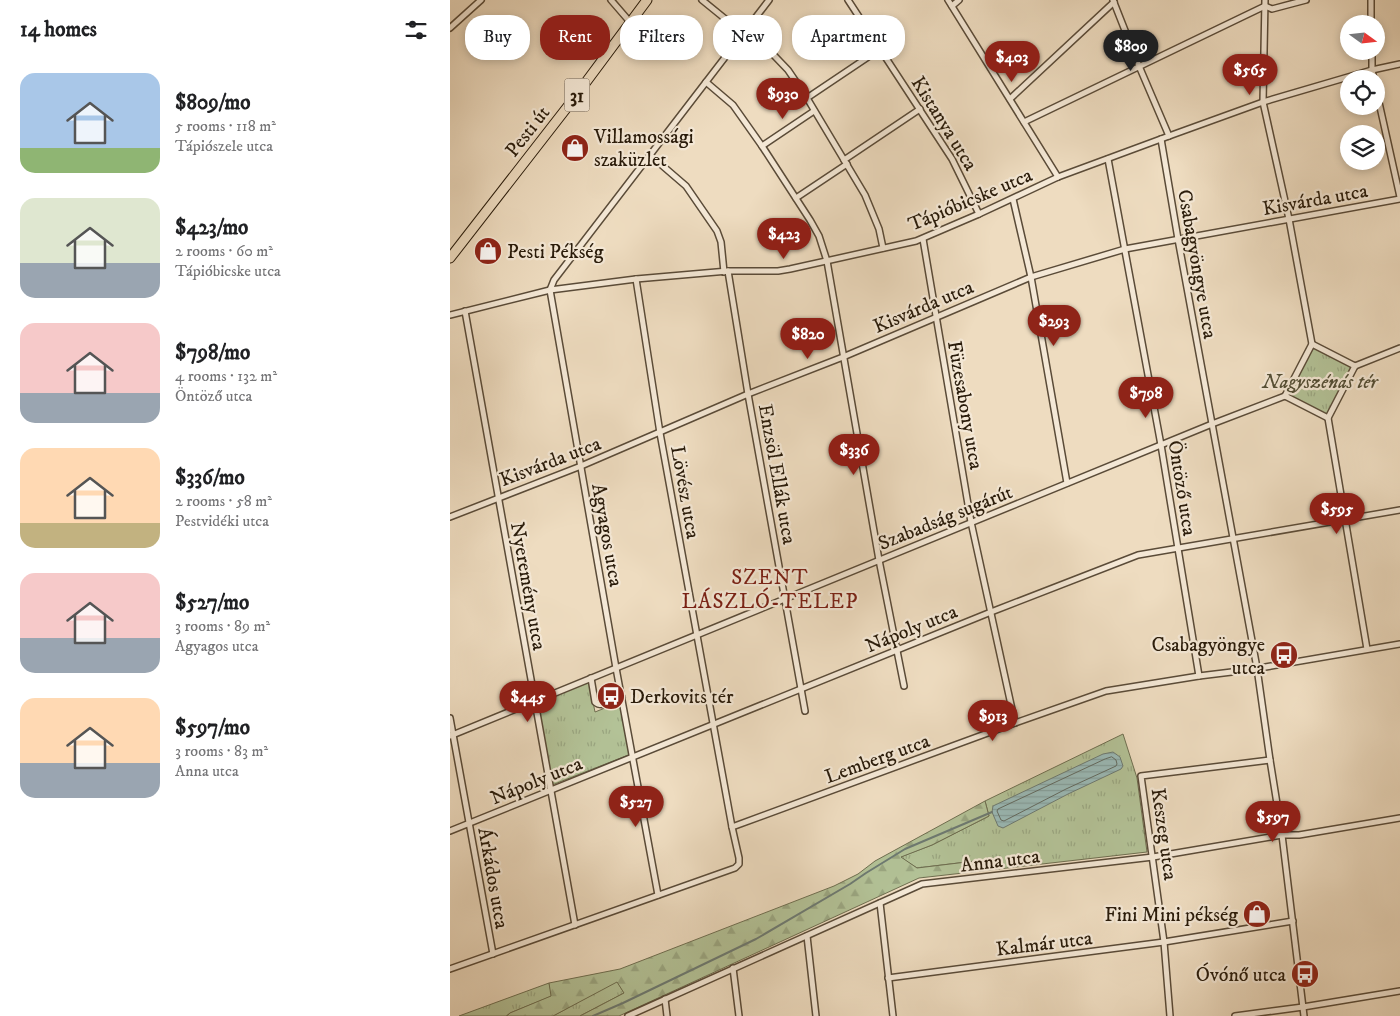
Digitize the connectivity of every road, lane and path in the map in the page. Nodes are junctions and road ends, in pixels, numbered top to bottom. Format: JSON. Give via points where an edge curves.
{"nodes":[{"id":1,"x":481,"y":0,"type":"edge"},
{"id":2,"x":611,"y":0,"type":"edge"},
{"id":3,"x":647,"y":0,"type":"edge"},
{"id":4,"x":702,"y":0,"type":"edge"},
{"id":5,"x":769,"y":0,"type":"edge"},
{"id":6,"x":848,"y":0,"type":"edge"},
{"id":7,"x":948,"y":0,"type":"edge"},
{"id":8,"x":958,"y":0,"type":"edge"},
{"id":9,"x":1306,"y":0,"type":"edge"},
{"id":10,"x":1370,"y":0,"type":"edge"},
{"id":11,"x":1114,"y":1,"type":"edge"},
{"id":12,"x":1265,"y":3,"type":"edge"},
{"id":13,"x":952,"y":6,"type":"junction"},
{"id":14,"x":624,"y":15,"type":"edge"},
{"id":15,"x":635,"y":15,"type":"edge"},
{"id":16,"x":720,"y":15,"type":"edge"},
{"id":17,"x":757,"y":15,"type":"edge"},
{"id":18,"x":858,"y":15,"type":"edge"},
{"id":19,"x":1371,"y":15,"type":"edge"},
{"id":20,"x":450,"y":28,"type":"edge"},
{"id":21,"x":620,"y":36,"type":"edge"},
{"id":22,"x":723,"y":60,"type":"edge"},
{"id":23,"x":780,"y":60,"type":"edge"},
{"id":24,"x":864,"y":60,"type":"edge"},
{"id":25,"x":887,"y":60,"type":"edge"},
{"id":26,"x":1372,"y":60,"type":"edge"},
{"id":27,"x":1400,"y":64,"type":"edge"},
{"id":28,"x":1139,"y":66,"type":"junction"},
{"id":29,"x":1372,"y":70,"type":"joint"},
{"id":30,"x":1340,"y":79,"type":"edge"},
{"id":31,"x":706,"y":82,"type":"junction"},
{"id":32,"x":807,"y":98,"type":"junction"},
{"id":33,"x":1010,"y":99,"type":"junction"},
{"id":34,"x":1263,"y":102,"type":"junction"},
{"id":35,"x":920,"y":109,"type":"junction"},
{"id":36,"x":814,"y":111,"type":"junction"},
{"id":37,"x":1382,"y":115,"type":"edge"},
{"id":38,"x":1024,"y":122,"type":"junction"},
{"id":39,"x":1170,"y":136,"type":"junction"},
{"id":40,"x":1162,"y":139,"type":"junction"},
{"id":41,"x":762,"y":146,"type":"junction"},
{"id":42,"x":650,"y":155,"type":"junction"},
{"id":43,"x":1108,"y":159,"type":"junction"},
{"id":44,"x":846,"y":162,"type":"junction"},
{"id":45,"x":1058,"y":176,"type":"junction"},
{"id":46,"x":796,"y":198,"type":"junction"},
{"id":47,"x":1400,"y":198,"type":"edge"},
{"id":48,"x":1013,"y":199,"type":"junction"},
{"id":49,"x":979,"y":214,"type":"junction"},
{"id":50,"x":1289,"y":219,"type":"junction"},
{"id":51,"x":923,"y":239,"type":"junction"},
{"id":52,"x":1178,"y":239,"type":"junction"},
{"id":53,"x":884,"y":248,"type":"junction"},
{"id":54,"x":1126,"y":249,"type":"junction"},
{"id":55,"x":450,"y":258,"type":"edge"},
{"id":56,"x":827,"y":261,"type":"junction"},
{"id":57,"x":726,"y":271,"type":"junction"},
{"id":58,"x":1031,"y":277,"type":"junction"},
{"id":59,"x":636,"y":279,"type":"junction"},
{"id":60,"x":550,"y":290,"type":"junction"},
{"id":61,"x":465,"y":311,"type":"junction"},
{"id":62,"x":450,"y":315,"type":"edge"},
{"id":63,"x":936,"y":317,"type":"junction"},
{"id":64,"x":1312,"y":344,"type":"junction"},
{"id":65,"x":1400,"y":348,"type":"edge"},
{"id":66,"x":843,"y":357,"type":"junction"},
{"id":67,"x":1355,"y":366,"type":"junction"},
{"id":68,"x":748,"y":394,"type":"junction"},
{"id":69,"x":1285,"y":396,"type":"junction"},
{"id":70,"x":1328,"y":418,"type":"junction"},
{"id":71,"x":1212,"y":424,"type":"junction"},
{"id":72,"x":660,"y":433,"type":"junction"},
{"id":73,"x":1161,"y":445,"type":"junction"},
{"id":74,"x":581,"y":466,"type":"junction"},
{"id":75,"x":1067,"y":483,"type":"junction"},
{"id":76,"x":498,"y":498,"type":"junction"},
{"id":77,"x":1400,"y":510,"type":"edge"},
{"id":78,"x":450,"y":518,"type":"edge"},
{"id":79,"x":1345,"y":520,"type":"junction"},
{"id":80,"x":972,"y":522,"type":"junction"},
{"id":81,"x":1233,"y":539,"type":"junction"},
{"id":82,"x":1178,"y":548,"type":"junction"},
{"id":83,"x":879,"y":560,"type":"junction"},
{"id":84,"x":785,"y":598,"type":"junction"},
{"id":85,"x":991,"y":612,"type":"junction"},
{"id":86,"x":697,"y":634,"type":"junction"},
{"id":87,"x":1400,"y":644,"type":"edge"},
{"id":88,"x":1367,"y":649,"type":"junction"},
{"id":89,"x":896,"y":650,"type":"junction"},
{"id":90,"x":616,"y":668,"type":"junction"},
{"id":91,"x":1257,"y":668,"type":"junction"},
{"id":92,"x":1199,"y":676,"type":"junction"},
{"id":93,"x":591,"y":678,"type":"junction"},
{"id":94,"x":904,"y":686,"type":"dead end"},
{"id":95,"x":801,"y":688,"type":"junction"},
{"id":96,"x":622,"y":696,"type":"junction"},
{"id":97,"x":535,"y":701,"type":"junction"},
{"id":98,"x":805,"y":711,"type":"dead end"},
{"id":99,"x":450,"y":718,"type":"edge"},
{"id":100,"x":1015,"y":723,"type":"junction"},
{"id":101,"x":713,"y":724,"type":"junction"},
{"id":102,"x":451,"y":735,"type":"edge"},
{"id":103,"x":633,"y":757,"type":"junction"},
{"id":104,"x":1270,"y":760,"type":"junction"},
{"id":105,"x":550,"y":791,"type":"junction"},
{"id":106,"x":1400,"y":818,"type":"edge"},
{"id":107,"x":469,"y":823,"type":"junction"},
{"id":108,"x":732,"y":827,"type":"junction"},
{"id":109,"x":450,"y":831,"type":"edge"},
{"id":110,"x":1282,"y":835,"type":"junction"},
{"id":111,"x":1153,"y":857,"type":"junction"},
{"id":112,"x":658,"y":895,"type":"junction"},
{"id":113,"x":880,"y":903,"type":"junction"},
{"id":114,"x":1293,"y":921,"type":"junction"},
{"id":115,"x":575,"y":925,"type":"junction"},
{"id":116,"x":807,"y":936,"type":"junction"},
{"id":117,"x":1164,"y":942,"type":"junction"},
{"id":118,"x":493,"y":954,"type":"junction"},
{"id":119,"x":733,"y":968,"type":"junction"},
{"id":120,"x":450,"y":969,"type":"edge"},
{"id":121,"x":888,"y":978,"type":"junction"},
{"id":122,"x":1400,"y":991,"type":"edge"},
{"id":123,"x":665,"y":999,"type":"junction"},
{"id":124,"x":1303,"y":1008,"type":"junction"},
{"id":125,"x":628,"y":1016,"type":"edge"},
{"id":126,"x":667,"y":1016,"type":"edge"},
{"id":127,"x":739,"y":1016,"type":"edge"},
{"id":128,"x":816,"y":1016,"type":"edge"},
{"id":129,"x":893,"y":1016,"type":"edge"},
{"id":130,"x":1170,"y":1016,"type":"edge"},
{"id":131,"x":1235,"y":1016,"type":"edge"},
{"id":132,"x":1304,"y":1016,"type":"edge"}],
"edges":[{"from":1,"to":20,"type":"street"},
{"from":2,"to":14,"type":"street"},
{"from":3,"to":15,"type":"main road","name":"Pesti út","number":"31"},
{"from":4,"to":16,"type":"street"},
{"from":5,"to":17,"type":"street"},
{"from":6,"to":18,"type":"street","name":"Kistanya utca"},
{"from":7,"to":13,"type":"street"},
{"from":8,"to":13,"type":"street"},
{"from":9,"to":12,"type":"street","via":[[1272,9]]},
{"from":10,"to":19,"type":"street"},
{"from":11,"to":28,"type":"street"},
{"from":11,"to":33,"type":"street"},
{"from":12,"to":28,"type":"street"},
{"from":12,"to":34,"type":"street"},
{"from":13,"to":33,"type":"street"},
{"from":21,"to":55,"type":"main road","name":"Pesti út","number":"31"},
{"from":22,"to":31,"type":"street"},
{"from":23,"to":32,"type":"street"},
{"from":24,"to":32,"type":"street"},
{"from":25,"to":35,"type":"street","name":"Kistanya utca"},
{"from":26,"to":29,"type":"street"},
{"from":27,"to":29,"type":"street","name":"Tápióbicske utca"},
{"from":28,"to":38,"type":"street"},
{"from":28,"to":39,"type":"street"},
{"from":30,"to":34,"type":"street","name":"Tápióbicske utca"},
{"from":31,"to":41,"type":"street","via":[[733,105]]},
{"from":31,"to":42,"type":"street"},
{"from":32,"to":36,"type":"street"},
{"from":33,"to":38,"type":"street"},
{"from":34,"to":39,"type":"street","name":"Tápióbicske utca"},
{"from":34,"to":50,"type":"street"},
{"from":35,"to":44,"type":"street"},
{"from":35,"to":49,"type":"street","name":"Kistanya utca","via":[[952,159]]},
{"from":36,"to":41,"type":"street"},
{"from":36,"to":44,"type":"street"},
{"from":37,"to":47,"type":"street"},
{"from":38,"to":45,"type":"street"},
{"from":39,"to":40,"type":"street","name":"Tápióbicske utca"},
{"from":40,"to":43,"type":"street","name":"Tápióbicske utca"},
{"from":40,"to":52,"type":"street","name":"Csabagyöngye utca"},
{"from":41,"to":46,"type":"street"},
{"from":42,"to":57,"type":"street","name":"Enzsöl Ellák utca","via":[[686,186],[716,231]]},
{"from":42,"to":60,"type":"street","via":[[554,280]]},
{"from":43,"to":45,"type":"street","name":"Tápióbicske utca"},
{"from":43,"to":54,"type":"street","name":"Öntöző utca"},
{"from":44,"to":46,"type":"street"},
{"from":44,"to":53,"type":"street","via":[[873,212]]},
{"from":45,"to":48,"type":"street","name":"Tápióbicske utca"},
{"from":46,"to":56,"type":"street","via":[[818,236]]},
{"from":47,"to":50,"type":"street","name":"Kisvárda utca"},
{"from":48,"to":49,"type":"street","name":"Tápióbicske utca"},
{"from":48,"to":58,"type":"street"},
{"from":49,"to":51,"type":"street","name":"Tápióbicske utca"},
{"from":50,"to":52,"type":"street","name":"Kisvárda utca"},
{"from":50,"to":64,"type":"street"},
{"from":51,"to":53,"type":"street","name":"Tápióbicske utca"},
{"from":51,"to":63,"type":"street","name":"Füzesabony utca"},
{"from":52,"to":54,"type":"street","name":"Kisvárda utca"},
{"from":52,"to":71,"type":"street","name":"Csabagyöngye utca"},
{"from":53,"to":56,"type":"street","name":"Tápióbicske utca"},
{"from":54,"to":58,"type":"street","name":"Kisvárda utca"},
{"from":54,"to":73,"type":"street","name":"Öntöző utca"},
{"from":56,"to":57,"type":"street","name":"Tápióbicske utca","via":[[778,270]]},
{"from":56,"to":66,"type":"street"},
{"from":57,"to":59,"type":"street","name":"Tápióbicske utca"},
{"from":57,"to":68,"type":"street","name":"Enzsöl Ellák utca"},
{"from":58,"to":63,"type":"street","name":"Kisvárda utca"},
{"from":58,"to":75,"type":"street"},
{"from":59,"to":60,"type":"street","name":"Tápióbicske utca"},
{"from":59,"to":72,"type":"street","name":"Lövész utca"},
{"from":60,"to":61,"type":"street","name":"Tápióbicske utca"},
{"from":60,"to":74,"type":"street","name":"Agyagos utca"},
{"from":61,"to":62,"type":"street","name":"Tápióbicske utca"},
{"from":61,"to":76,"type":"street","name":"Nyeremény utca"},
{"from":63,"to":66,"type":"street","name":"Kisvárda utca"},
{"from":63,"to":80,"type":"street","name":"Füzesabony utca"},
{"from":64,"to":67,"type":"street"},
{"from":64,"to":69,"type":"street"},
{"from":65,"to":67,"type":"street"},
{"from":66,"to":68,"type":"street","name":"Kisvárda utca"},
{"from":66,"to":83,"type":"street"},
{"from":67,"to":70,"type":"street"},
{"from":68,"to":72,"type":"street","name":"Kisvárda utca"},
{"from":68,"to":84,"type":"street","name":"Enzsöl Ellák utca"},
{"from":69,"to":70,"type":"street"},
{"from":69,"to":71,"type":"street","name":"Szabadság sugárút"},
{"from":70,"to":79,"type":"street"},
{"from":71,"to":73,"type":"street","name":"Szabadság sugárút"},
{"from":71,"to":81,"type":"street","name":"Csabagyöngye utca"},
{"from":72,"to":74,"type":"street","name":"Kisvárda utca"},
{"from":72,"to":86,"type":"street","name":"Lövész utca"},
{"from":73,"to":75,"type":"street","name":"Szabadság sugárút"},
{"from":73,"to":82,"type":"street","name":"Öntöző utca"},
{"from":74,"to":76,"type":"street","name":"Kisvárda utca"},
{"from":74,"to":90,"type":"street","name":"Agyagos utca"},
{"from":75,"to":80,"type":"street","name":"Szabadság sugárút"},
{"from":76,"to":78,"type":"street","name":"Kisvárda utca"},
{"from":76,"to":97,"type":"street","name":"Nyeremény utca"},
{"from":77,"to":79,"type":"street","name":"Nápoly utca"},
{"from":79,"to":81,"type":"street","name":"Nápoly utca"},
{"from":79,"to":88,"type":"street"},
{"from":80,"to":83,"type":"street","name":"Szabadság sugárút"},
{"from":80,"to":85,"type":"street","name":"Füzesabony utca"},
{"from":81,"to":82,"type":"street","name":"Nápoly utca"},
{"from":81,"to":91,"type":"street","name":"Csabagyöngye utca"},
{"from":82,"to":85,"type":"street","name":"Nápoly utca","via":[[1138,555]]},
{"from":82,"to":92,"type":"street","name":"Öntöző utca"},
{"from":83,"to":84,"type":"street","name":"Szabadság sugárút"},
{"from":83,"to":89,"type":"street"},
{"from":84,"to":86,"type":"street","name":"Szabadság sugárút"},
{"from":84,"to":95,"type":"street","name":"Enzsöl Ellák utca"},
{"from":85,"to":89,"type":"street","name":"Nápoly utca"},
{"from":85,"to":100,"type":"street","name":"Füzesabony utca"},
{"from":86,"to":90,"type":"street","name":"Szabadság sugárút"},
{"from":86,"to":101,"type":"street","name":"Lövész utca"},
{"from":87,"to":88,"type":"street","name":"Lemberg utca"},
{"from":88,"to":91,"type":"street","name":"Lemberg utca"},
{"from":89,"to":94,"type":"street"},
{"from":89,"to":95,"type":"street","name":"Nápoly utca"},
{"from":90,"to":93,"type":"street","name":"Szabadság sugárút"},
{"from":90,"to":96,"type":"street"},
{"from":91,"to":92,"type":"street","name":"Lemberg utca"},
{"from":91,"to":104,"type":"street","name":"Csabagyöngye utca"},
{"from":92,"to":100,"type":"street","name":"Lemberg utca","via":[[1106,691]]},
{"from":93,"to":96,"type":"street","via":[[598,705]]},
{"from":93,"to":97,"type":"street","name":"Szabadság sugárút"},
{"from":95,"to":98,"type":"street","name":"Enzsöl Ellák utca"},
{"from":95,"to":101,"type":"street","name":"Nápoly utca"},
{"from":96,"to":103,"type":"street"},
{"from":97,"to":102,"type":"street","name":"Szabadság sugárút"},
{"from":97,"to":105,"type":"street","name":"Nyeremény utca"},
{"from":99,"to":102,"type":"street","name":"Árkádos utca"},
{"from":100,"to":108,"type":"street","name":"Lemberg utca"},
{"from":101,"to":103,"type":"street","name":"Nápoly utca"},
{"from":101,"to":108,"type":"street","name":"Lövész utca"},
{"from":102,"to":107,"type":"street","name":"Árkádos utca"},
{"from":103,"to":105,"type":"street","name":"Nápoly utca"},
{"from":103,"to":112,"type":"street"},
{"from":104,"to":110,"type":"street","name":"Csabagyöngye utca"},
{"from":104,"to":111,"type":"street","name":"Keszeg utca","via":[[1141,776]]},
{"from":105,"to":107,"type":"street","name":"Nápoly utca"},
{"from":105,"to":115,"type":"street","name":"Nyeremény utca"},
{"from":106,"to":110,"type":"street","name":"Anna utca"},
{"from":107,"to":109,"type":"street","name":"Nápoly utca"},
{"from":107,"to":118,"type":"street","name":"Árkádos utca"},
{"from":108,"to":112,"type":"street","via":[[739,858],[735,868]]},
{"from":110,"to":111,"type":"street","name":"Anna utca"},
{"from":110,"to":114,"type":"street","name":"Csabagyöngye utca"},
{"from":111,"to":113,"type":"street","name":"Anna utca","via":[[922,884]]},
{"from":111,"to":117,"type":"street","name":"Keszeg utca"},
{"from":112,"to":115,"type":"street"},
{"from":113,"to":116,"type":"street","name":"Anna utca"},
{"from":113,"to":121,"type":"street"},
{"from":114,"to":117,"type":"street","name":"Kalmár utca"},
{"from":114,"to":124,"type":"street","name":"Csabagyöngye utca"},
{"from":115,"to":118,"type":"street"},
{"from":116,"to":119,"type":"street","name":"Anna utca"},
{"from":116,"to":128,"type":"street"},
{"from":117,"to":121,"type":"street","name":"Kalmár utca"},
{"from":117,"to":130,"type":"street","name":"Keszeg utca"},
{"from":118,"to":120,"type":"street"},
{"from":119,"to":123,"type":"street","name":"Anna utca"},
{"from":119,"to":127,"type":"street"},
{"from":121,"to":129,"type":"street"},
{"from":122,"to":124,"type":"street"},
{"from":123,"to":125,"type":"street","name":"Anna utca"},
{"from":123,"to":126,"type":"street"},
{"from":124,"to":131,"type":"street"},
{"from":124,"to":132,"type":"street","name":"Csabagyöngye utca"}]}
